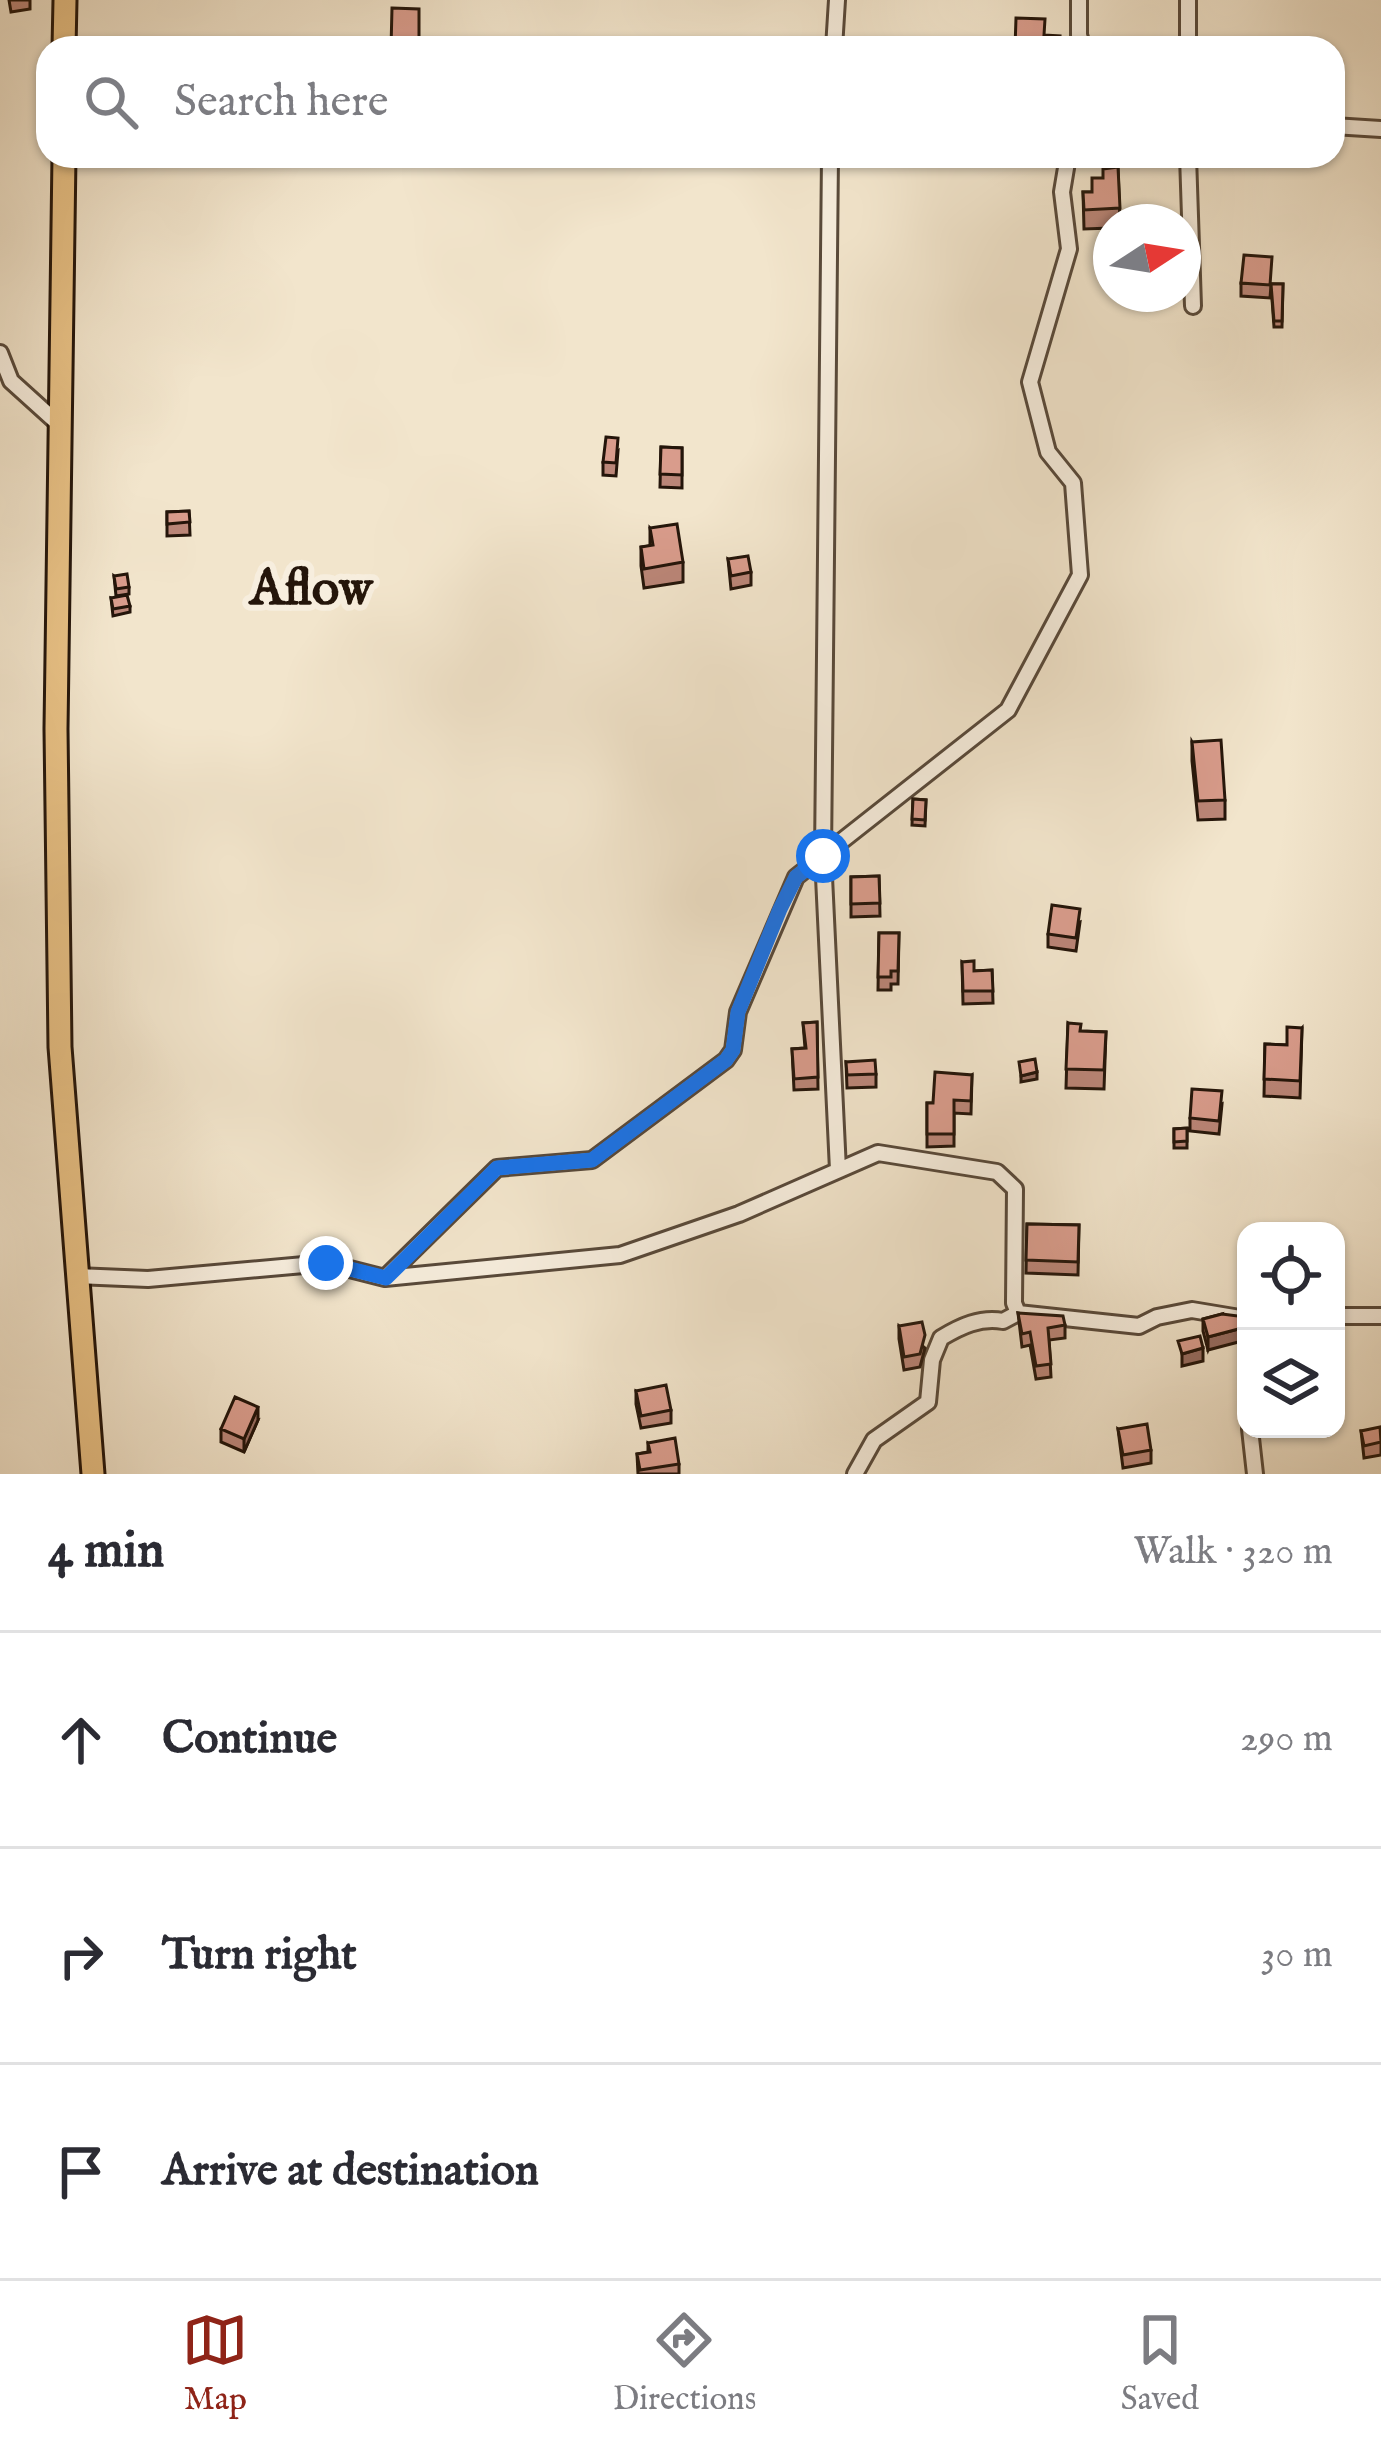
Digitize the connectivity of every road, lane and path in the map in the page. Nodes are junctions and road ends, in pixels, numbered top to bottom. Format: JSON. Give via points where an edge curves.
{"nodes":[{"id":1,"x":65,"y":0,"type":"edge"},
{"id":2,"x":836,"y":0,"type":"edge"},
{"id":3,"x":1079,"y":0,"type":"edge"},
{"id":4,"x":1188,"y":0,"type":"edge"},
{"id":5,"x":64,"y":36,"type":"edge"},
{"id":6,"x":834,"y":36,"type":"edge"},
{"id":7,"x":1079,"y":36,"type":"edge"},
{"id":8,"x":1188,"y":36,"type":"edge"},
{"id":9,"x":1345,"y":127,"type":"edge"},
{"id":10,"x":1381,"y":129,"type":"edge"},
{"id":11,"x":64,"y":168,"type":"edge"},
{"id":12,"x":830,"y":168,"type":"edge"},
{"id":13,"x":1065,"y":168,"type":"edge"},
{"id":14,"x":1188,"y":168,"type":"edge"},
{"id":15,"x":1190,"y":204,"type":"edge"},
{"id":16,"x":0,"y":353,"type":"edge"},
{"id":17,"x":63,"y":428,"type":"junction"},
{"id":18,"x":823,"y":856,"type":"junction"},
{"id":19,"x":838,"y":1170,"type":"junction"},
{"id":20,"x":76,"y":1276,"type":"junction"},
{"id":21,"x":386,"y":1278,"type":"junction"},
{"id":22,"x":1018,"y":1313,"type":"junction"},
{"id":23,"x":1345,"y":1316,"type":"edge"},
{"id":24,"x":1381,"y":1316,"type":"edge"},
{"id":25,"x":1237,"y":1318,"type":"edge"},
{"id":26,"x":1251,"y":1438,"type":"edge"},
{"id":27,"x":93,"y":1474,"type":"edge"},
{"id":28,"x":855,"y":1474,"type":"edge"},
{"id":29,"x":1255,"y":1474,"type":"edge"}],
"edges":[{"from":1,"to":5,"type":"highway"},
{"from":2,"to":6,"type":"street"},
{"from":3,"to":7,"type":"street"},
{"from":4,"to":8,"type":"street"},
{"from":9,"to":10,"type":"street"},
{"from":11,"to":17,"type":"highway"},
{"from":12,"to":18,"type":"street"},
{"from":13,"to":18,"type":"street","via":[[1069,249],[1030,382],[1048,452],[1073,483],[1080,575],[1008,710]]},
{"from":14,"to":15,"type":"street"},
{"from":16,"to":17,"type":"street","via":[[10,381]]},
{"from":17,"to":20,"type":"highway","via":[[60,1048]]},
{"from":18,"to":19,"type":"street"},
{"from":18,"to":21,"type":"street","via":[[796,877],[780,909],[726,1060],[592,1160],[497,1168]]},
{"from":19,"to":21,"type":"street","via":[[620,1255]]},
{"from":19,"to":22,"type":"street","via":[[878,1153],[997,1172],[1015,1189]]},
{"from":20,"to":21,"type":"street","via":[[148,1279],[326,1263]]},
{"from":20,"to":27,"type":"highway"},
{"from":22,"to":25,"type":"street","via":[[1139,1327],[1192,1310]]},
{"from":22,"to":28,"type":"street","via":[[941,1338],[928,1402],[874,1440]]},
{"from":23,"to":24,"type":"street"},
{"from":26,"to":29,"type":"street"}]}
